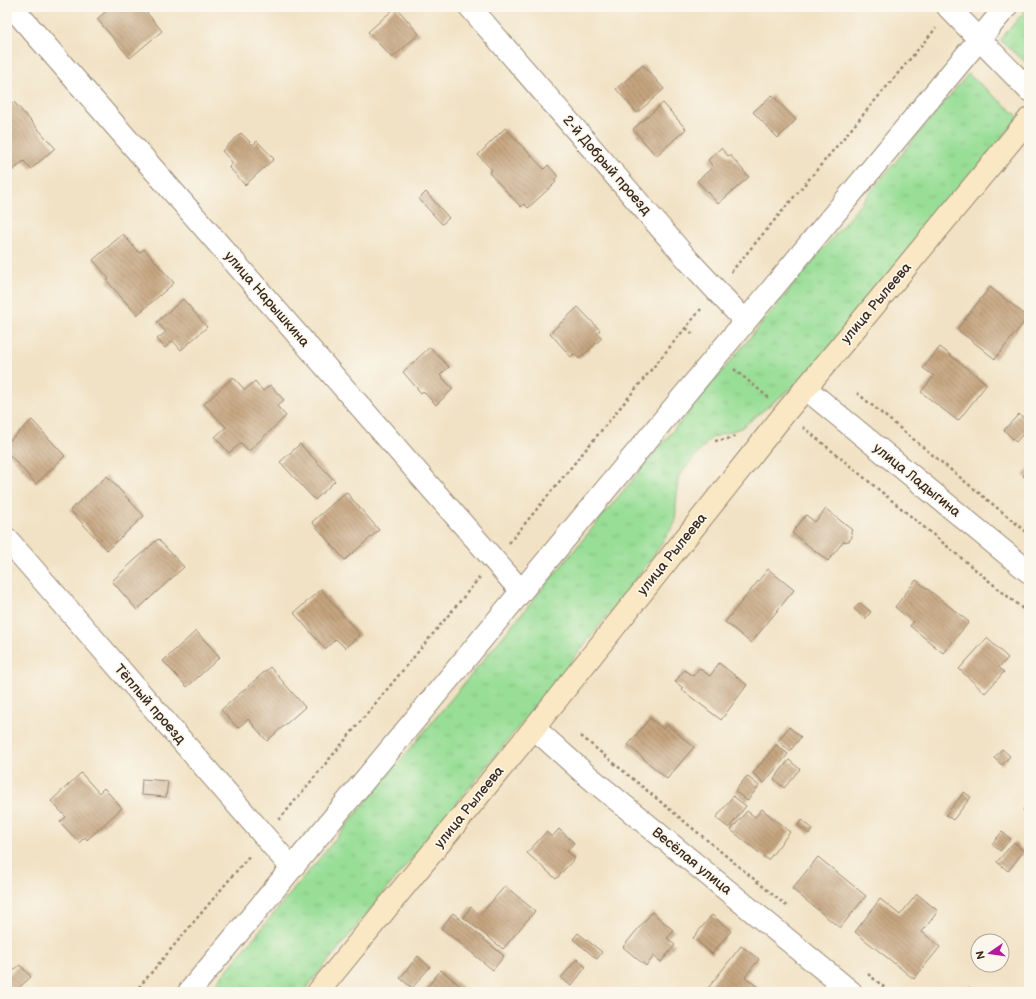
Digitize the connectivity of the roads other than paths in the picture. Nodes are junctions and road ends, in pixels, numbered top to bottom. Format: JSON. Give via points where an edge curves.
{"nodes":[{"id":1,"x":12,"y":7,"type":"edge"},
{"id":2,"x":470,"y":7,"type":"edge"},
{"id":3,"x":1006,"y":7,"type":"edge"},
{"id":4,"x":949,"y":8,"type":"edge"},
{"id":5,"x":979,"y":40,"type":"junction"},
{"id":6,"x":1029,"y":90,"type":"edge"},
{"id":7,"x":1029,"y":119,"type":"edge"},
{"id":8,"x":746,"y":321,"type":"junction"},
{"id":9,"x":805,"y":388,"type":"junction"},
{"id":10,"x":7,"y":539,"type":"edge"},
{"id":11,"x":1029,"y":572,"type":"edge"},
{"id":12,"x":521,"y":591,"type":"junction"},
{"id":13,"x":534,"y":728,"type":"junction"},
{"id":14,"x":292,"y":868,"type":"junction"},
{"id":15,"x":189,"y":992,"type":"edge"},
{"id":16,"x":318,"y":992,"type":"edge"},
{"id":17,"x":851,"y":992,"type":"edge"}],
"edges":[{"from":1,"to":12,"type":"street","name":"улица Нарышкина"},
{"from":2,"to":8,"type":"street","name":"2-й Добрый проезд","via":[[689,261]]},
{"from":3,"to":5,"type":"street"},
{"from":4,"to":5,"type":"street"},
{"from":5,"to":6,"type":"street"},
{"from":5,"to":8,"type":"street"},
{"from":7,"to":9,"type":"street","name":"улица Рылеева"},
{"from":8,"to":12,"type":"street"},
{"from":9,"to":11,"type":"street","name":"улица Ладыгина"},
{"from":9,"to":13,"type":"street","name":"улица Рылеева"},
{"from":10,"to":14,"type":"street","name":"Тёплый проезд"},
{"from":12,"to":14,"type":"street"},
{"from":13,"to":16,"type":"street","name":"улица Рылеева"},
{"from":13,"to":17,"type":"street","name":"Весёлая улица","via":[[583,772]]},
{"from":14,"to":15,"type":"street"}]}
